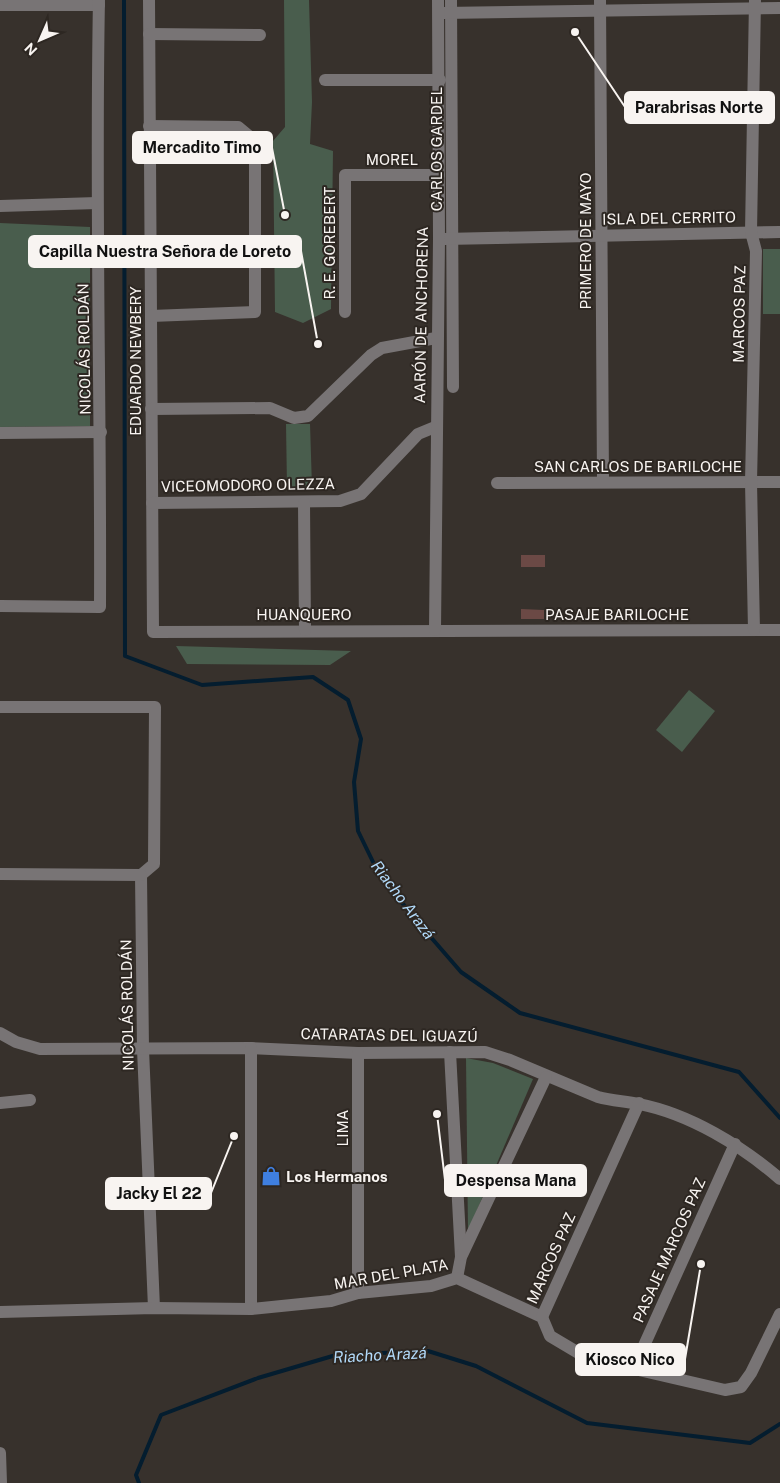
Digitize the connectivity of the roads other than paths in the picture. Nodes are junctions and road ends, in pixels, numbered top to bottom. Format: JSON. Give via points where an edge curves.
{"nodes":[{"id":1,"x":149,"y":0,"type":"edge"},
{"id":2,"x":451,"y":0,"type":"edge"},
{"id":3,"x":99,"y":3,"type":"edge"},
{"id":4,"x":754,"y":4,"type":"edge"},
{"id":5,"x":0,"y":5,"type":"edge"},
{"id":6,"x":600,"y":6,"type":"edge"},
{"id":7,"x":780,"y":8,"type":"edge"},
{"id":8,"x":443,"y":9,"type":"edge"},
{"id":9,"x":149,"y":34,"type":"junction"},
{"id":10,"x":260,"y":35,"type":"dead end"},
{"id":11,"x":326,"y":80,"type":"dead end"},
{"id":12,"x":440,"y":80,"type":"junction"},
{"id":13,"x":150,"y":126,"type":"junction"},
{"id":14,"x":345,"y":175,"type":"joint"},
{"id":15,"x":439,"y":175,"type":"junction"},
{"id":16,"x":97,"y":203,"type":"junction"},
{"id":17,"x":0,"y":206,"type":"edge"},
{"id":18,"x":750,"y":232,"type":"junction"},
{"id":19,"x":780,"y":232,"type":"edge"},
{"id":20,"x":601,"y":236,"type":"junction"},
{"id":21,"x":439,"y":239,"type":"junction"},
{"id":22,"x":452,"y":239,"type":"junction"},
{"id":23,"x":345,"y":312,"type":"dead end"},
{"id":24,"x":151,"y":316,"type":"junction"},
{"id":25,"x":436,"y":338,"type":"junction"},
{"id":26,"x":453,"y":387,"type":"dead end"},
{"id":27,"x":151,"y":409,"type":"junction"},
{"id":28,"x":435,"y":427,"type":"junction"},
{"id":29,"x":101,"y":432,"type":"junction"},
{"id":30,"x":0,"y":433,"type":"edge"},
{"id":31,"x":497,"y":482,"type":"dead end"},
{"id":32,"x":603,"y":482,"type":"junction"},
{"id":33,"x":751,"y":482,"type":"junction"},
{"id":34,"x":780,"y":482,"type":"edge"},
{"id":35,"x":152,"y":503,"type":"junction"},
{"id":36,"x":304,"y":503,"type":"junction"},
{"id":37,"x":0,"y":606,"type":"edge"},
{"id":38,"x":304,"y":630,"type":"junction"},
{"id":39,"x":434,"y":630,"type":"junction"},
{"id":40,"x":455,"y":630,"type":"joint"},
{"id":41,"x":754,"y":630,"type":"junction"},
{"id":42,"x":780,"y":630,"type":"edge"},
{"id":43,"x":153,"y":632,"type":"joint"},
{"id":44,"x":0,"y":707,"type":"edge"},
{"id":45,"x":0,"y":874,"type":"edge"},
{"id":46,"x":140,"y":875,"type":"junction"},
{"id":47,"x":0,"y":1033,"type":"edge"},
{"id":48,"x":251,"y":1048,"type":"junction"},
{"id":49,"x":143,"y":1049,"type":"junction"},
{"id":50,"x":450,"y":1052,"type":"junction"},
{"id":51,"x":358,"y":1053,"type":"junction"},
{"id":52,"x":546,"y":1077,"type":"junction"},
{"id":53,"x":30,"y":1100,"type":"dead end"},
{"id":54,"x":0,"y":1102,"type":"edge"},
{"id":55,"x":639,"y":1104,"type":"junction"},
{"id":56,"x":735,"y":1144,"type":"junction"},
{"id":57,"x":780,"y":1179,"type":"edge"},
{"id":58,"x":461,"y":1257,"type":"junction"},
{"id":59,"x":457,"y":1278,"type":"junction"},
{"id":60,"x":358,"y":1293,"type":"junction"},
{"id":61,"x":154,"y":1308,"type":"junction"},
{"id":62,"x":251,"y":1309,"type":"junction"},
{"id":63,"x":0,"y":1312,"type":"edge"},
{"id":64,"x":780,"y":1314,"type":"edge"},
{"id":65,"x":542,"y":1317,"type":"junction"},
{"id":66,"x":633,"y":1370,"type":"junction"},
{"id":67,"x":0,"y":1453,"type":"edge"},
{"id":68,"x":1,"y":1483,"type":"edge"}],
"edges":[{"from":1,"to":9,"type":"street","name":"EDUARDO NEWBERY"},
{"from":2,"to":8,"type":"street","name":"CARLOS GARDEL"},
{"from":3,"to":5,"type":"street"},
{"from":3,"to":16,"type":"street","name":"NICOLÁS ROLDÁN"},
{"from":4,"to":6,"type":"street"},
{"from":4,"to":7,"type":"street"},
{"from":4,"to":18,"type":"street","name":"MARCOS PAZ"},
{"from":6,"to":8,"type":"street"},
{"from":6,"to":20,"type":"street","name":"PRIMERO DE MAYO"},
{"from":8,"to":12,"type":"street","name":"AARÓN DE ANCHORENA"},
{"from":8,"to":22,"type":"street","name":"CARLOS GARDEL"},
{"from":9,"to":10,"type":"street"},
{"from":9,"to":13,"type":"street","name":"EDUARDO NEWBERY"},
{"from":11,"to":12,"type":"street"},
{"from":12,"to":15,"type":"street","name":"AARÓN DE ANCHORENA"},
{"from":13,"to":24,"type":"street","name":"EDUARDO NEWBERY"},
{"from":13,"to":24,"type":"street","via":[[238,127],[255,141],[255,312]]},
{"from":14,"to":15,"type":"street","name":"MOREL"},
{"from":14,"to":23,"type":"street","name":"R. E. GOREBERT"},
{"from":15,"to":21,"type":"street","name":"AARÓN DE ANCHORENA"},
{"from":16,"to":17,"type":"street"},
{"from":16,"to":29,"type":"street","name":"NICOLÁS ROLDÁN"},
{"from":18,"to":19,"type":"street","name":"ISLA DEL CERRITO"},
{"from":18,"to":20,"type":"street","name":"ISLA DEL CERRITO"},
{"from":18,"to":33,"type":"street","name":"MARCOS PAZ","via":[[756,251]]},
{"from":20,"to":22,"type":"street","name":"ISLA DEL CERRITO"},
{"from":20,"to":32,"type":"street","name":"PRIMERO DE MAYO"},
{"from":21,"to":22,"type":"street","name":"ISLA DEL CERRITO"},
{"from":21,"to":25,"type":"street","name":"AARÓN DE ANCHORENA"},
{"from":22,"to":26,"type":"street","name":"CARLOS GARDEL"},
{"from":24,"to":27,"type":"street","name":"EDUARDO NEWBERY"},
{"from":25,"to":27,"type":"street","via":[[382,348],[308,416],[294,418],[270,408]]},
{"from":25,"to":28,"type":"street","name":"AARÓN DE ANCHORENA"},
{"from":27,"to":35,"type":"street","name":"EDUARDO NEWBERY"},
{"from":28,"to":36,"type":"street","name":"VICEOMODORO OLEZZA","via":[[418,434],[362,494],[340,501]]},
{"from":28,"to":39,"type":"street","name":"AARÓN DE ANCHORENA"},
{"from":29,"to":30,"type":"street"},
{"from":29,"to":37,"type":"street","name":"NICOLÁS ROLDÁN","via":[[100,607]]},
{"from":31,"to":32,"type":"street","name":"SAN CARLOS DE BARILOCHE"},
{"from":32,"to":33,"type":"street","name":"SAN CARLOS DE BARILOCHE"},
{"from":33,"to":34,"type":"street","name":"SAN CARLOS DE BARILOCHE"},
{"from":33,"to":41,"type":"street","name":"MARCOS PAZ"},
{"from":35,"to":36,"type":"street","name":"VICEOMODORO OLEZZA"},
{"from":35,"to":43,"type":"street","name":"EDUARDO NEWBERY"},
{"from":36,"to":38,"type":"street"},
{"from":38,"to":39,"type":"street","name":"HUANQUERO"},
{"from":38,"to":43,"type":"street","name":"HUANQUERO"},
{"from":39,"to":40,"type":"street","name":"HUANQUERO"},
{"from":40,"to":41,"type":"street","name":"PASAJE BARILOCHE"},
{"from":41,"to":42,"type":"street","name":"PASAJE BARILOCHE"},
{"from":44,"to":46,"type":"street","via":[[155,707],[154,864]]},
{"from":45,"to":46,"type":"street"},
{"from":46,"to":49,"type":"street","name":"NICOLÁS ROLDÁN"},
{"from":47,"to":49,"type":"street","name":"CATARATAS DEL IGUAZÚ","via":[[40,1049]]},
{"from":48,"to":49,"type":"street","name":"CATARATAS DEL IGUAZÚ"},
{"from":48,"to":51,"type":"street","name":"CATARATAS DEL IGUAZÚ"},
{"from":48,"to":62,"type":"street"},
{"from":49,"to":61,"type":"street","name":"NICOLÁS ROLDÁN"},
{"from":50,"to":51,"type":"street","name":"CATARATAS DEL IGUAZÚ"},
{"from":50,"to":52,"type":"street","name":"CATARATAS DEL IGUAZÚ","via":[[485,1052]]},
{"from":50,"to":58,"type":"street"},
{"from":51,"to":60,"type":"street","name":"LIMA"},
{"from":52,"to":55,"type":"street","name":"CATARATAS DEL IGUAZÚ","via":[[598,1097]]},
{"from":52,"to":58,"type":"street"},
{"from":53,"to":54,"type":"street"},
{"from":55,"to":56,"type":"street","name":"CATARATAS DEL IGUAZÚ","via":[[670,1112]]},
{"from":55,"to":65,"type":"street","name":"MARCOS PAZ"},
{"from":56,"to":57,"type":"street","name":"CATARATAS DEL IGUAZÚ"},
{"from":56,"to":66,"type":"street","name":"PASAJE MARCOS PAZ"},
{"from":58,"to":59,"type":"street"},
{"from":59,"to":60,"type":"street","name":"MAR DEL PLATA","via":[[431,1286]]},
{"from":59,"to":65,"type":"street","name":"MAR DEL PLATA"},
{"from":60,"to":62,"type":"street","name":"MAR DEL PLATA","via":[[331,1301]]},
{"from":61,"to":62,"type":"street","name":"MAR DEL PLATA"},
{"from":61,"to":63,"type":"street","name":"MAR DEL PLATA"},
{"from":64,"to":66,"type":"street","via":[[751,1373],[740,1387],[725,1390]]},
{"from":65,"to":66,"type":"street","via":[[550,1336],[587,1358]]},
{"from":67,"to":68,"type":"street"}]}
